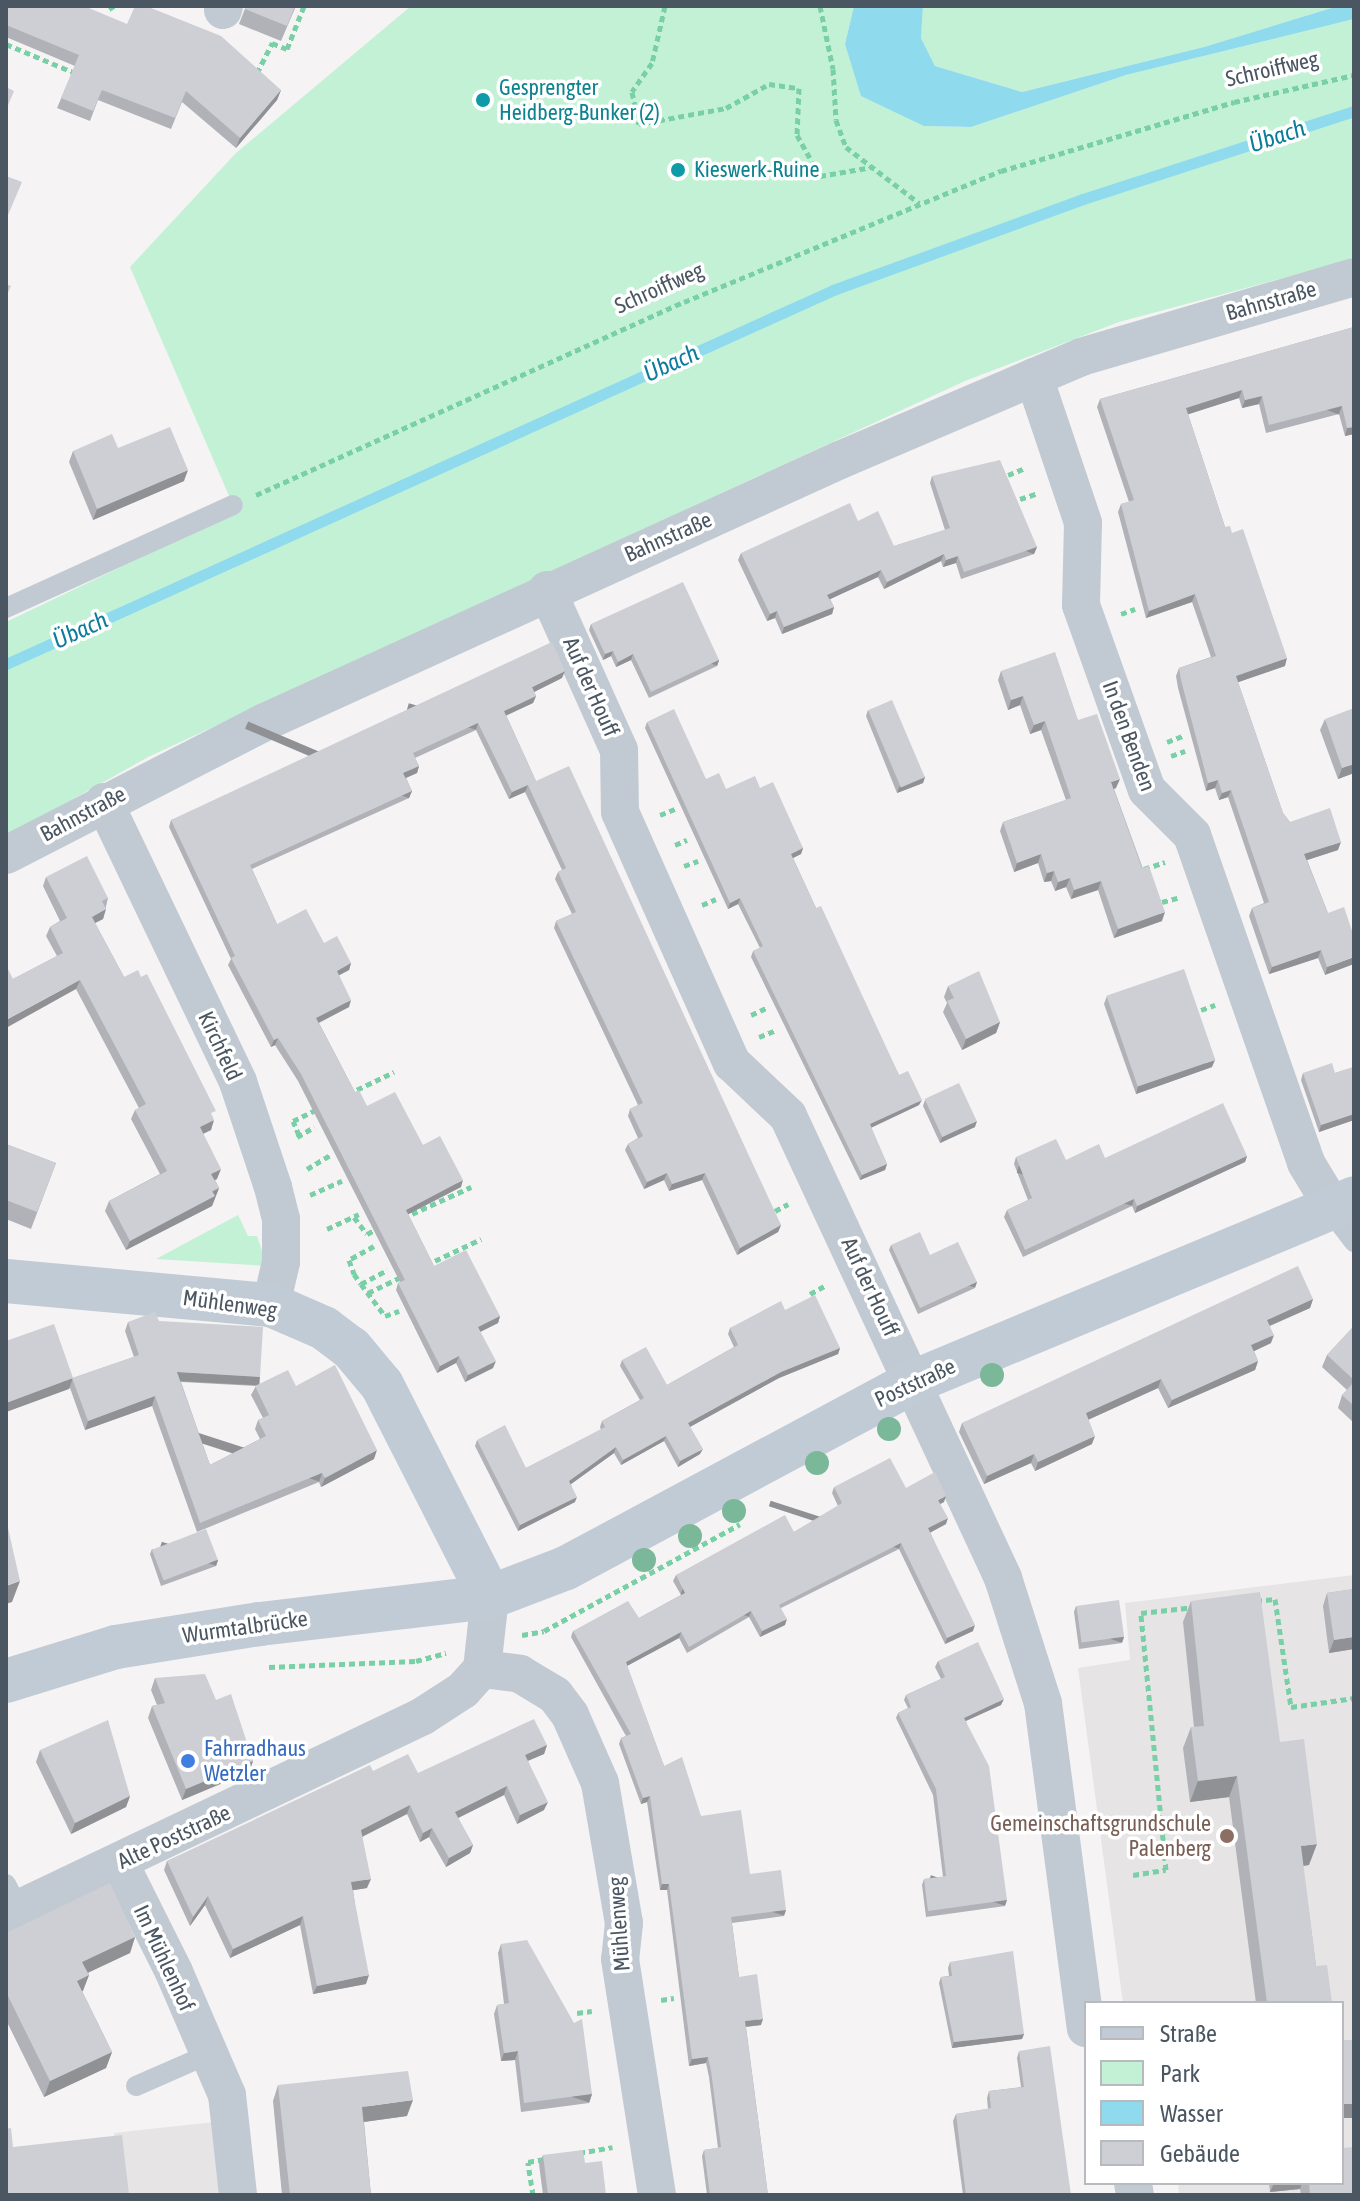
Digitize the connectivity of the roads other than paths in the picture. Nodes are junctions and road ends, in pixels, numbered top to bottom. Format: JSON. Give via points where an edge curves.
{"nodes":[{"id":1,"x":1354,"y":277,"type":"edge"},
{"id":2,"x":1034,"y":377,"type":"junction"},
{"id":3,"x":233,"y":505,"type":"road end"},
{"id":4,"x":547,"y":590,"type":"junction"},
{"id":5,"x":6,"y":608,"type":"edge"},
{"id":6,"x":104,"y":802,"type":"junction"},
{"id":7,"x":6,"y":855,"type":"edge"},
{"id":8,"x":1342,"y":1214,"type":"edge"},
{"id":9,"x":6,"y":1281,"type":"edge"},
{"id":10,"x":271,"y":1305,"type":"junction"},
{"id":11,"x":913,"y":1382,"type":"junction"},
{"id":12,"x":490,"y":1597,"type":"junction"},
{"id":13,"x":482,"y":1669,"type":"junction"},
{"id":14,"x":6,"y":1681,"type":"edge"},
{"id":15,"x":119,"y":1862,"type":"junction"},
{"id":16,"x":10,"y":1903,"type":"edge"},
{"id":17,"x":1084,"y":2013,"type":"edge"},
{"id":18,"x":207,"y":2055,"type":"junction"},
{"id":19,"x":136,"y":2086,"type":"dead end"},
{"id":20,"x":238,"y":2195,"type":"edge"},
{"id":21,"x":657,"y":2195,"type":"edge"}],
"edges":[{"from":1,"to":2,"type":"street","name":"Bahnstraße","via":[[1081,357]]},
{"from":2,"to":4,"type":"street","name":"Bahnstraße"},
{"from":2,"to":8,"type":"street","name":"In den Benden","via":[[1083,523],[1081,605],[1147,790],[1192,835],[1306,1163]]},
{"from":3,"to":5,"type":"lane"},
{"from":4,"to":6,"type":"street","name":"Bahnstraße"},
{"from":4,"to":11,"type":"street","name":"Auf der Houff","via":[[619,750],[620,812],[732,1063],[788,1116]]},
{"from":6,"to":7,"type":"street","name":"Bahnstraße"},
{"from":6,"to":10,"type":"street","name":"Kirchfeld","via":[[238,1082],[273,1187],[281,1219],[281,1262]]},
{"from":8,"to":11,"type":"main road","name":"Poststraße"},
{"from":9,"to":10,"type":"main road","name":"Mühlenweg"},
{"from":10,"to":12,"type":"main road","name":"Mühlenweg","via":[[317,1324],[351,1348],[382,1385]]},
{"from":11,"to":12,"type":"main road","name":"Poststraße","via":[[566,1568]]},
{"from":11,"to":17,"type":"street","name":"Auf der Houff","via":[[1003,1578],[1043,1703]]},
{"from":12,"to":13,"type":"street"},
{"from":12,"to":14,"type":"main road","name":"Wurmtalbrücke","via":[[116,1647]]},
{"from":13,"to":15,"type":"street","name":"Alte Poststraße","via":[[436,1707],[354,1753]]},
{"from":13,"to":21,"type":"street","name":"Mühlenweg","via":[[520,1674],[555,1695],[600,1783],[624,1923],[620,1959]]},
{"from":15,"to":16,"type":"street","name":"Alte Poststraße"},
{"from":15,"to":18,"type":"street","name":"Im Mühlenhof","via":[[174,1972]]},
{"from":18,"to":19,"type":"lane"},
{"from":18,"to":20,"type":"street","name":"Im Mühlenhof","via":[[227,2095]]}]}
